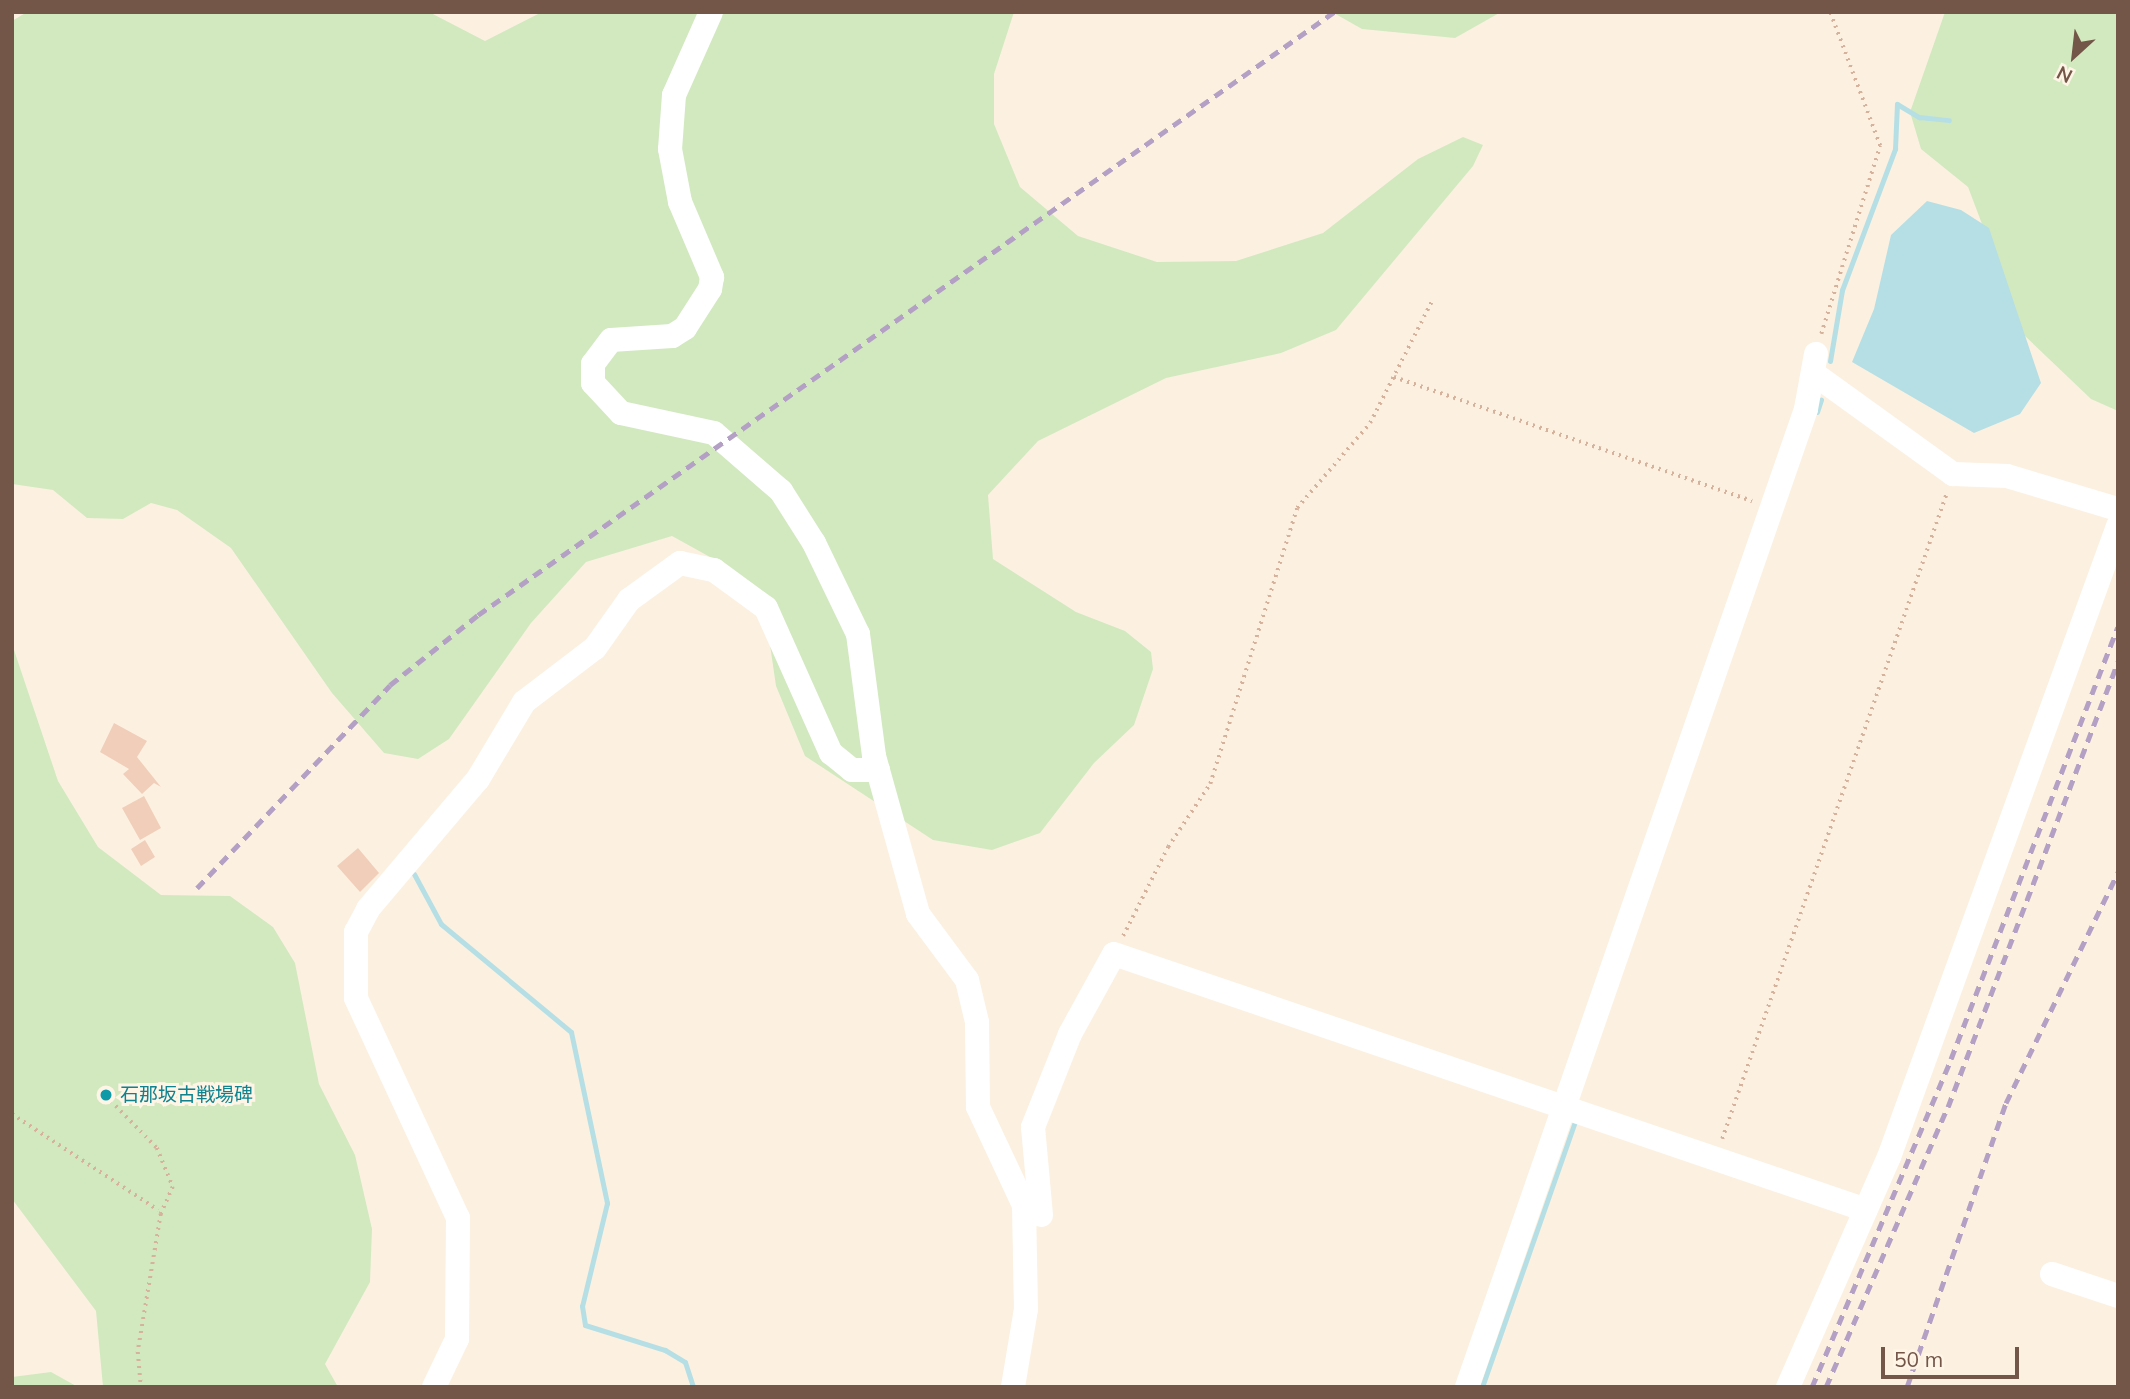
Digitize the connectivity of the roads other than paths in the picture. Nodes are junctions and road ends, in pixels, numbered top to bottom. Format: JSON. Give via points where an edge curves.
{"nodes":[{"id":1,"x":711,"y":12,"type":"edge"},
{"id":2,"x":2118,"y":509,"type":"edge"},
{"id":3,"x":2118,"y":526,"type":"edge"},
{"id":4,"x":878,"y":770,"type":"junction"},
{"id":5,"x":1563,"y":1109,"type":"junction"},
{"id":6,"x":1866,"y":1210,"type":"junction"},
{"id":7,"x":2052,"y":1274,"type":"dead end"},
{"id":8,"x":2118,"y":1296,"type":"edge"},
{"id":9,"x":1026,"y":1309,"type":"junction"},
{"id":10,"x":434,"y":1387,"type":"edge"},
{"id":11,"x":1013,"y":1387,"type":"edge"},
{"id":12,"x":1467,"y":1387,"type":"edge"},
{"id":13,"x":1788,"y":1387,"type":"edge"}],
"edges":[{"from":1,"to":4,"type":"street","via":[[674,95],[670,149],[710,289],[685,328],[672,336],[611,340],[591,373],[597,394],[621,413],[722,442],[781,491],[814,543],[858,635]]},
{"from":2,"to":5,"type":"street","via":[[2007,477],[1953,474],[1814,363],[1806,409],[1768,506]]},
{"from":3,"to":6,"type":"street","via":[[2020,806]]},
{"from":4,"to":9,"type":"street","via":[[918,914],[967,980],[974,1001],[978,1107],[1024,1205]]},
{"from":4,"to":10,"type":"street","via":[[852,770],[831,753],[766,608],[714,569],[680,563],[629,600],[595,648],[524,702],[478,779],[368,909],[356,932],[356,998],[458,1218],[457,1339]]},
{"from":5,"to":6,"type":"street"},
{"from":5,"to":9,"type":"street","via":[[1114,954],[1070,1034],[1033,1127],[1044,1267]]},
{"from":5,"to":12,"type":"street"},
{"from":6,"to":13,"type":"street"},
{"from":7,"to":8,"type":"street"},
{"from":9,"to":11,"type":"street"}]}
